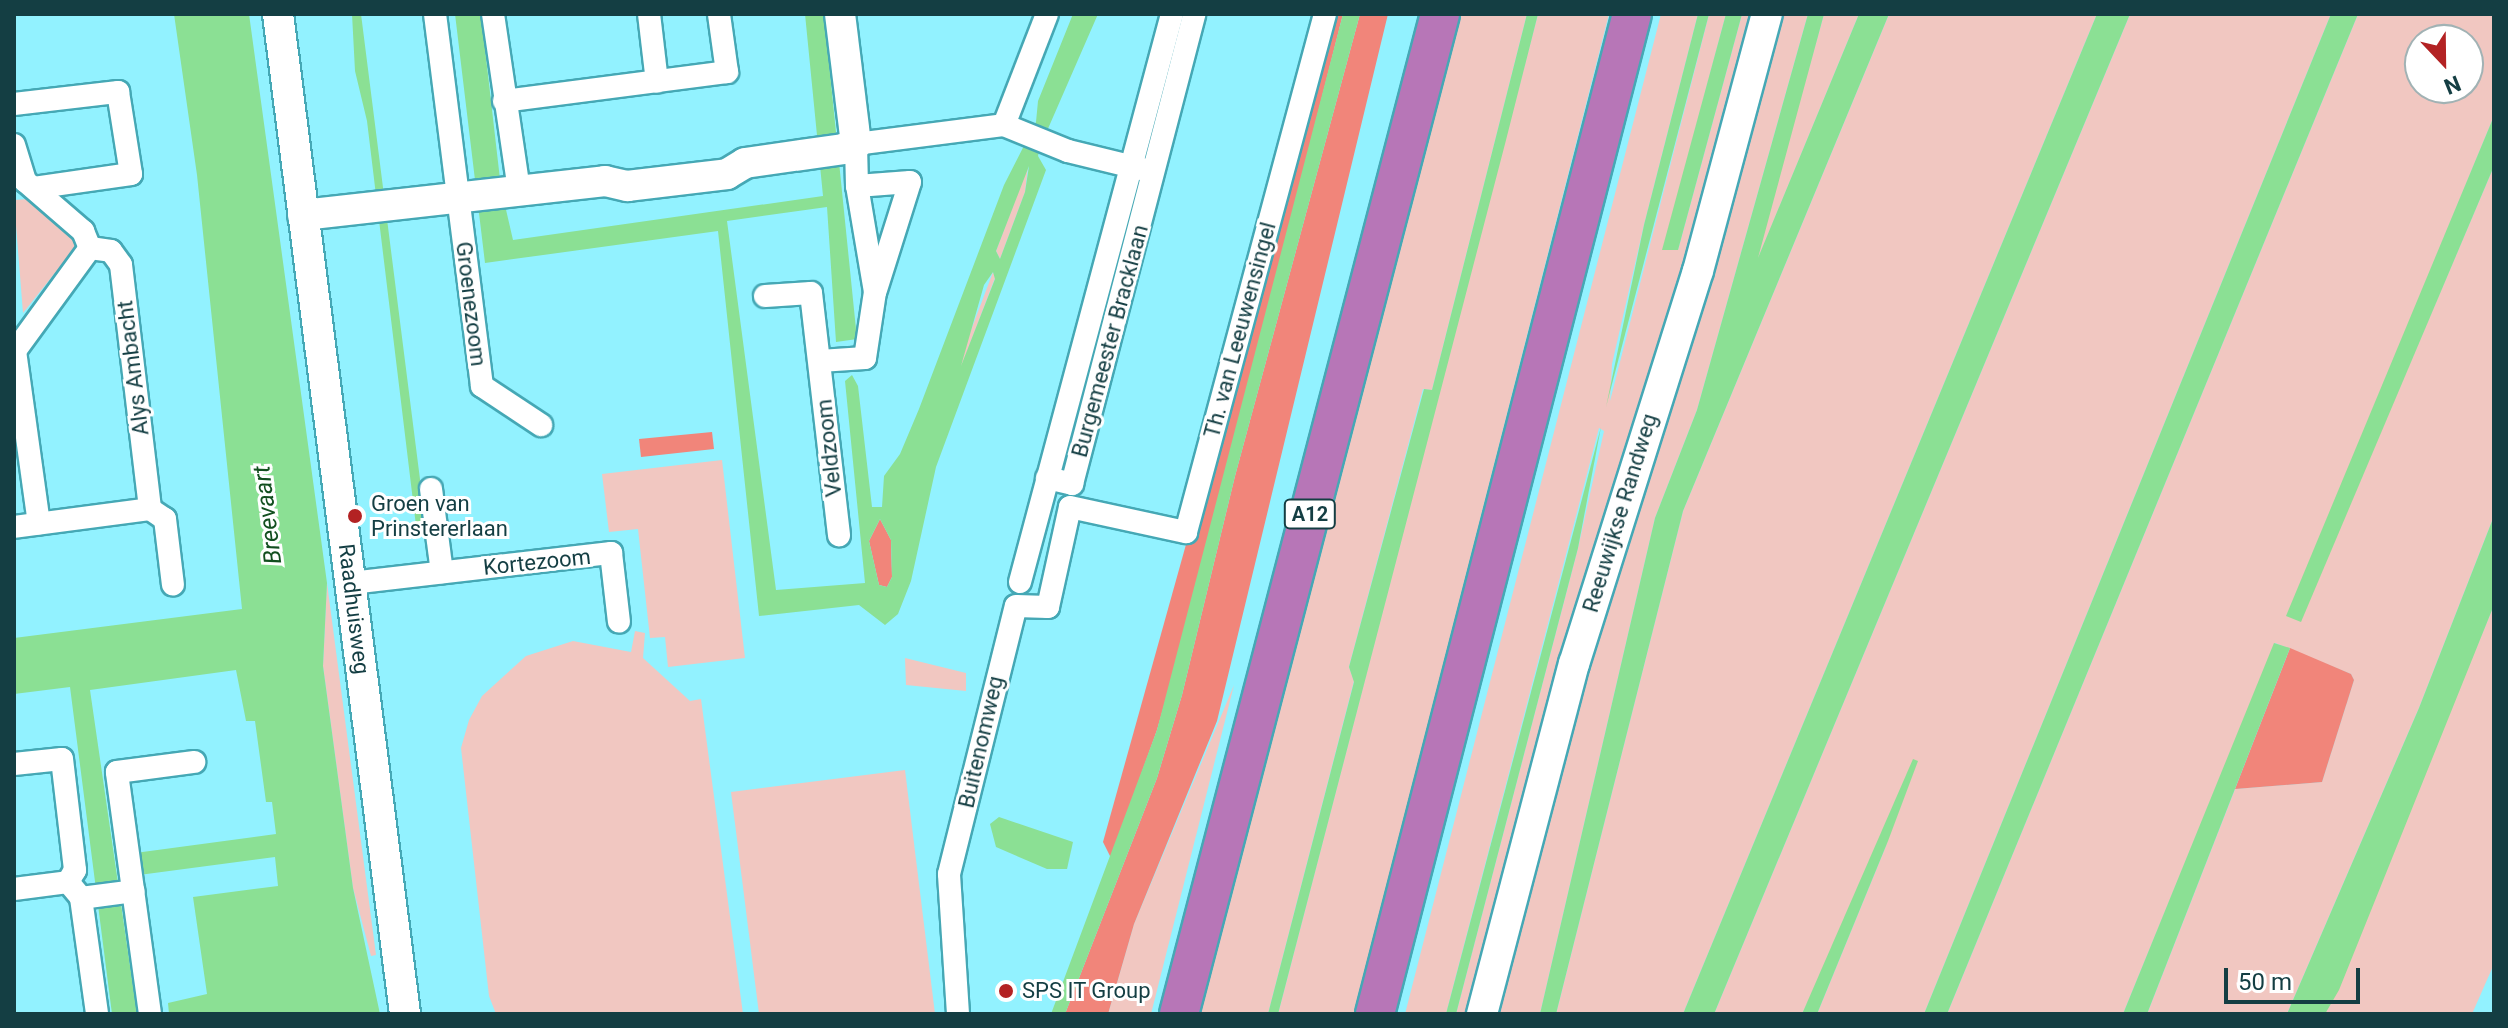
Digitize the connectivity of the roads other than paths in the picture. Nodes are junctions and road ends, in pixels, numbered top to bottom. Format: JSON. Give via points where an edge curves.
{"nodes":[{"id":1,"x":278,"y":14,"type":"edge"},
{"id":2,"x":435,"y":14,"type":"edge"},
{"id":3,"x":493,"y":14,"type":"edge"},
{"id":4,"x":649,"y":14,"type":"edge"},
{"id":5,"x":719,"y":14,"type":"edge"},
{"id":6,"x":840,"y":14,"type":"edge"},
{"id":7,"x":1047,"y":14,"type":"edge"},
{"id":8,"x":1172,"y":14,"type":"edge"},
{"id":9,"x":1194,"y":14,"type":"edge"},
{"id":10,"x":1325,"y":14,"type":"edge"},
{"id":11,"x":1440,"y":14,"type":"edge"},
{"id":12,"x":1632,"y":14,"type":"edge"},
{"id":13,"x":1767,"y":14,"type":"edge"},
{"id":14,"x":657,"y":82,"type":"junction"},
{"id":15,"x":504,"y":101,"type":"junction"},
{"id":16,"x":14,"y":104,"type":"edge"},
{"id":17,"x":1014,"y":129,"type":"junction"},
{"id":18,"x":14,"y":145,"type":"edge"},
{"id":19,"x":838,"y":149,"type":"junction"},
{"id":20,"x":1131,"y":166,"type":"junction"},
{"id":21,"x":1155,"y":172,"type":"junction"},
{"id":22,"x":24,"y":185,"type":"edge"},
{"id":23,"x":857,"y":186,"type":"junction"},
{"id":24,"x":519,"y":191,"type":"junction"},
{"id":25,"x":457,"y":198,"type":"junction"},
{"id":26,"x":303,"y":215,"type":"junction"},
{"id":27,"x":90,"y":248,"type":"junction"},
{"id":28,"x":875,"y":292,"type":"junction"},
{"id":29,"x":765,"y":296,"type":"dead end"},
{"id":30,"x":14,"y":351,"type":"edge"},
{"id":31,"x":820,"y":361,"type":"junction"},
{"id":32,"x":541,"y":425,"type":"dead end"},
{"id":33,"x":1047,"y":478,"type":"junction"},
{"id":34,"x":431,"y":489,"type":"dead end"},
{"id":35,"x":1070,"y":507,"type":"joint"},
{"id":36,"x":150,"y":509,"type":"junction"},
{"id":37,"x":39,"y":523,"type":"junction"},
{"id":38,"x":14,"y":527,"type":"edge"},
{"id":39,"x":839,"y":535,"type":"dead end"},
{"id":40,"x":442,"y":572,"type":"junction"},
{"id":41,"x":1020,"y":582,"type":"dead end"},
{"id":42,"x":351,"y":583,"type":"junction"},
{"id":43,"x":173,"y":585,"type":"dead end"},
{"id":44,"x":619,"y":622,"type":"dead end"},
{"id":45,"x":194,"y":762,"type":"dead end"},
{"id":46,"x":14,"y":764,"type":"edge"},
{"id":47,"x":14,"y":889,"type":"edge"},
{"id":48,"x":129,"y":891,"type":"junction"},
{"id":49,"x":79,"y":892,"type":"junction"},
{"id":50,"x":97,"y":1014,"type":"edge"},
{"id":51,"x":150,"y":1014,"type":"edge"},
{"id":52,"x":405,"y":1014,"type":"edge"},
{"id":53,"x":958,"y":1014,"type":"edge"},
{"id":54,"x":1179,"y":1014,"type":"edge"},
{"id":55,"x":1375,"y":1014,"type":"edge"},
{"id":56,"x":1482,"y":1014,"type":"edge"}],
"edges":[{"from":1,"to":26,"type":"street","name":"Raadhuisweg"},
{"from":2,"to":25,"type":"street","name":"Groenezoom"},
{"from":3,"to":15,"type":"street"},
{"from":4,"to":14,"type":"street"},
{"from":5,"to":14,"type":"street","via":[[727,72]]},
{"from":6,"to":19,"type":"street"},
{"from":7,"to":17,"type":"street"},
{"from":8,"to":20,"type":"street","name":"Burgemeester Bracklaan"},
{"from":9,"to":21,"type":"street","name":"Burgemeester Bracklaan"},
{"from":10,"to":35,"type":"street","name":"Th. van Leeuwensingel","via":[[1186,532]]},
{"from":11,"to":54,"type":"highway","number":"A12"},
{"from":12,"to":55,"type":"highway"},
{"from":13,"to":56,"type":"street","name":"Reeuwijkse Randweg","via":[[1702,256],[1542,776]]},
{"from":14,"to":15,"type":"street"},
{"from":15,"to":24,"type":"street"},
{"from":16,"to":22,"type":"street","via":[[118,92],[131,174]]},
{"from":17,"to":19,"type":"street"},
{"from":17,"to":20,"type":"street"},
{"from":18,"to":22,"type":"street"},
{"from":19,"to":23,"type":"street"},
{"from":19,"to":24,"type":"street","via":[[745,163],[712,176]]},
{"from":20,"to":21,"type":"street"},
{"from":20,"to":33,"type":"street","name":"Burgemeester Bracklaan"},
{"from":21,"to":33,"type":"street","name":"Burgemeester Bracklaan","via":[[1072,484]]},
{"from":22,"to":27,"type":"street","via":[[83,231]]},
{"from":23,"to":28,"type":"street"},
{"from":23,"to":28,"type":"street","via":[[910,182]]},
{"from":24,"to":25,"type":"street"},
{"from":25,"to":26,"type":"street"},
{"from":25,"to":32,"type":"street","name":"Groenezoom","via":[[482,386]]},
{"from":26,"to":42,"type":"street","name":"Raadhuisweg"},
{"from":27,"to":30,"type":"street"},
{"from":27,"to":36,"type":"street","name":"Alys Ambacht","via":[[111,251],[121,265]]},
{"from":28,"to":31,"type":"street","via":[[865,358]]},
{"from":29,"to":31,"type":"street","name":"Veldzoom","via":[[811,293]]},
{"from":30,"to":37,"type":"street"},
{"from":31,"to":39,"type":"street","name":"Veldzoom"},
{"from":33,"to":41,"type":"street","name":"Burgemeester Bracklaan"},
{"from":34,"to":40,"type":"street"},
{"from":35,"to":53,"type":"street","name":"Buitenomweg","via":[[1048,607],[1016,606],[949,874]]},
{"from":36,"to":37,"type":"street"},
{"from":36,"to":43,"type":"street","name":"Alys Ambacht","via":[[165,519]]},
{"from":37,"to":38,"type":"street"},
{"from":40,"to":42,"type":"street","name":"Kortezoom"},
{"from":40,"to":44,"type":"street","name":"Kortezoom","via":[[611,553]]},
{"from":42,"to":52,"type":"street","name":"Raadhuisweg"},
{"from":45,"to":48,"type":"street","via":[[117,772]]},
{"from":46,"to":49,"type":"street","via":[[62,759]]},
{"from":47,"to":49,"type":"street"},
{"from":48,"to":49,"type":"street"},
{"from":48,"to":51,"type":"street"},
{"from":49,"to":50,"type":"street"}]}
